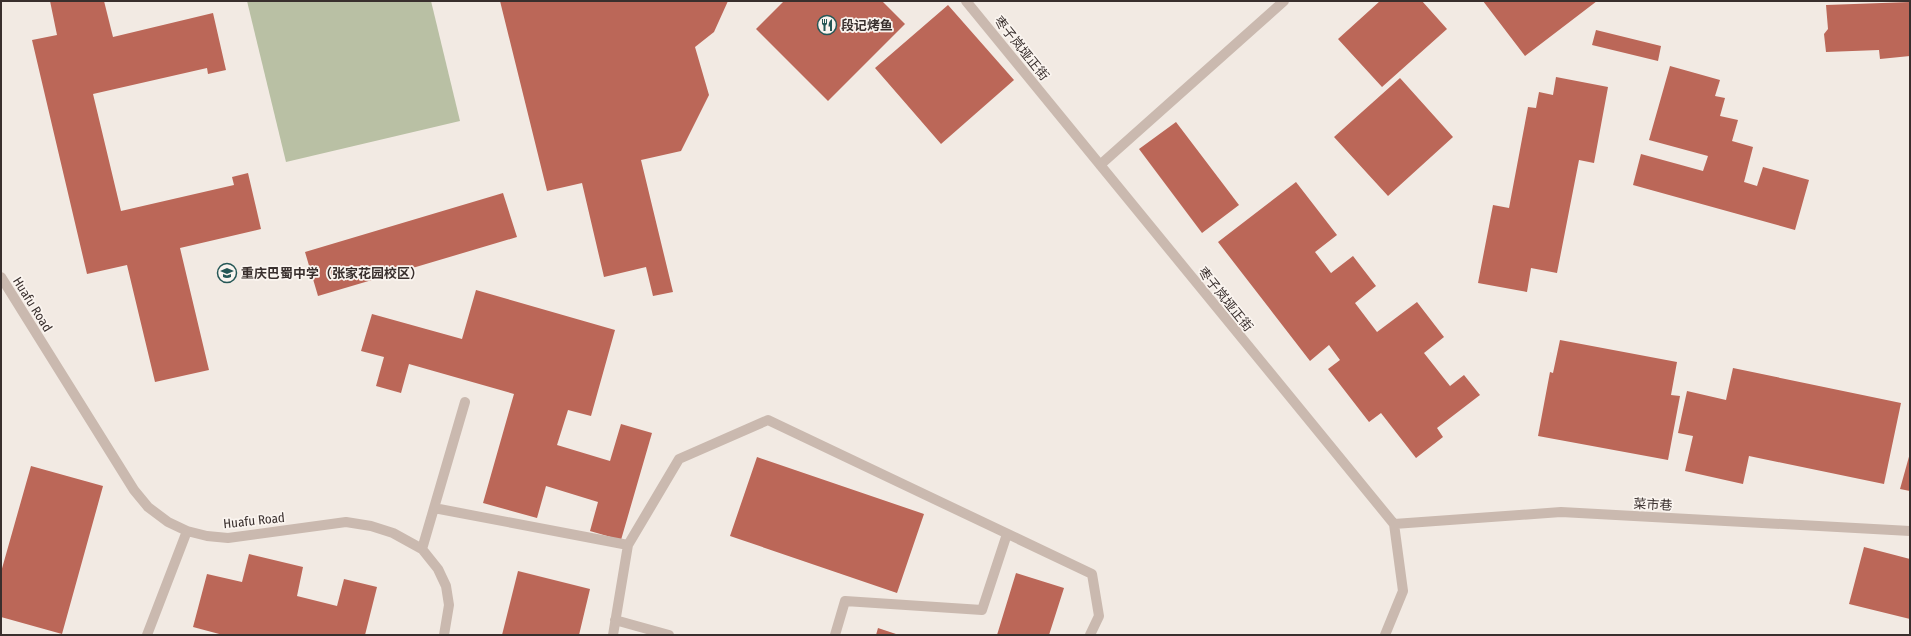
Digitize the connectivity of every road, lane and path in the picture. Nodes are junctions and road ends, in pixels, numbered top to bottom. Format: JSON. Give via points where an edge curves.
{"nodes":[{"id":1,"x":966,"y":1,"type":"edge"},
{"id":2,"x":1284,"y":1,"type":"edge"},
{"id":3,"x":1100,"y":165,"type":"junction"},
{"id":4,"x":1,"y":277,"type":"edge"},
{"id":5,"x":465,"y":402,"type":"dead end"},
{"id":6,"x":434,"y":508,"type":"junction"},
{"id":7,"x":1394,"y":524,"type":"junction"},
{"id":8,"x":187,"y":531,"type":"junction"},
{"id":9,"x":1910,"y":531,"type":"edge"},
{"id":10,"x":1007,"y":534,"type":"junction"},
{"id":11,"x":628,"y":545,"type":"junction"},
{"id":12,"x":422,"y":549,"type":"junction"},
{"id":13,"x":615,"y":620,"type":"junction"},
{"id":14,"x":147,"y":635,"type":"edge"},
{"id":15,"x":444,"y":635,"type":"edge"},
{"id":16,"x":613,"y":635,"type":"edge"},
{"id":17,"x":669,"y":635,"type":"edge"},
{"id":18,"x":835,"y":635,"type":"edge"},
{"id":19,"x":1090,"y":635,"type":"edge"},
{"id":20,"x":1385,"y":635,"type":"edge"}],
"edges":[{"from":1,"to":3,"type":"street","name":"枣子岚垭正街"},
{"from":2,"to":3,"type":"street"},
{"from":3,"to":7,"type":"street","name":"枣子岚垭正街"},
{"from":4,"to":8,"type":"street","name":"Huafu Road","via":[[134,490],[148,507],[168,522]]},
{"from":5,"to":6,"type":"street"},
{"from":6,"to":11,"type":"street"},
{"from":6,"to":12,"type":"street"},
{"from":7,"to":9,"type":"street","name":"菜市巷","via":[[1561,512]]},
{"from":7,"to":20,"type":"street","via":[[1403,591]]},
{"from":8,"to":12,"type":"street","name":"Huafu Road","via":[[228,538],[346,522],[394,533]]},
{"from":8,"to":14,"type":"street"},
{"from":10,"to":11,"type":"street","via":[[768,420],[679,459]]},
{"from":10,"to":18,"type":"street","via":[[982,610],[845,601]]},
{"from":10,"to":19,"type":"street","via":[[1092,574],[1099,616]]},
{"from":11,"to":13,"type":"street"},
{"from":12,"to":15,"type":"street","name":"Huafu Road","via":[[438,569],[446,586],[449,605]]},
{"from":13,"to":16,"type":"street"},
{"from":13,"to":17,"type":"street"}]}
